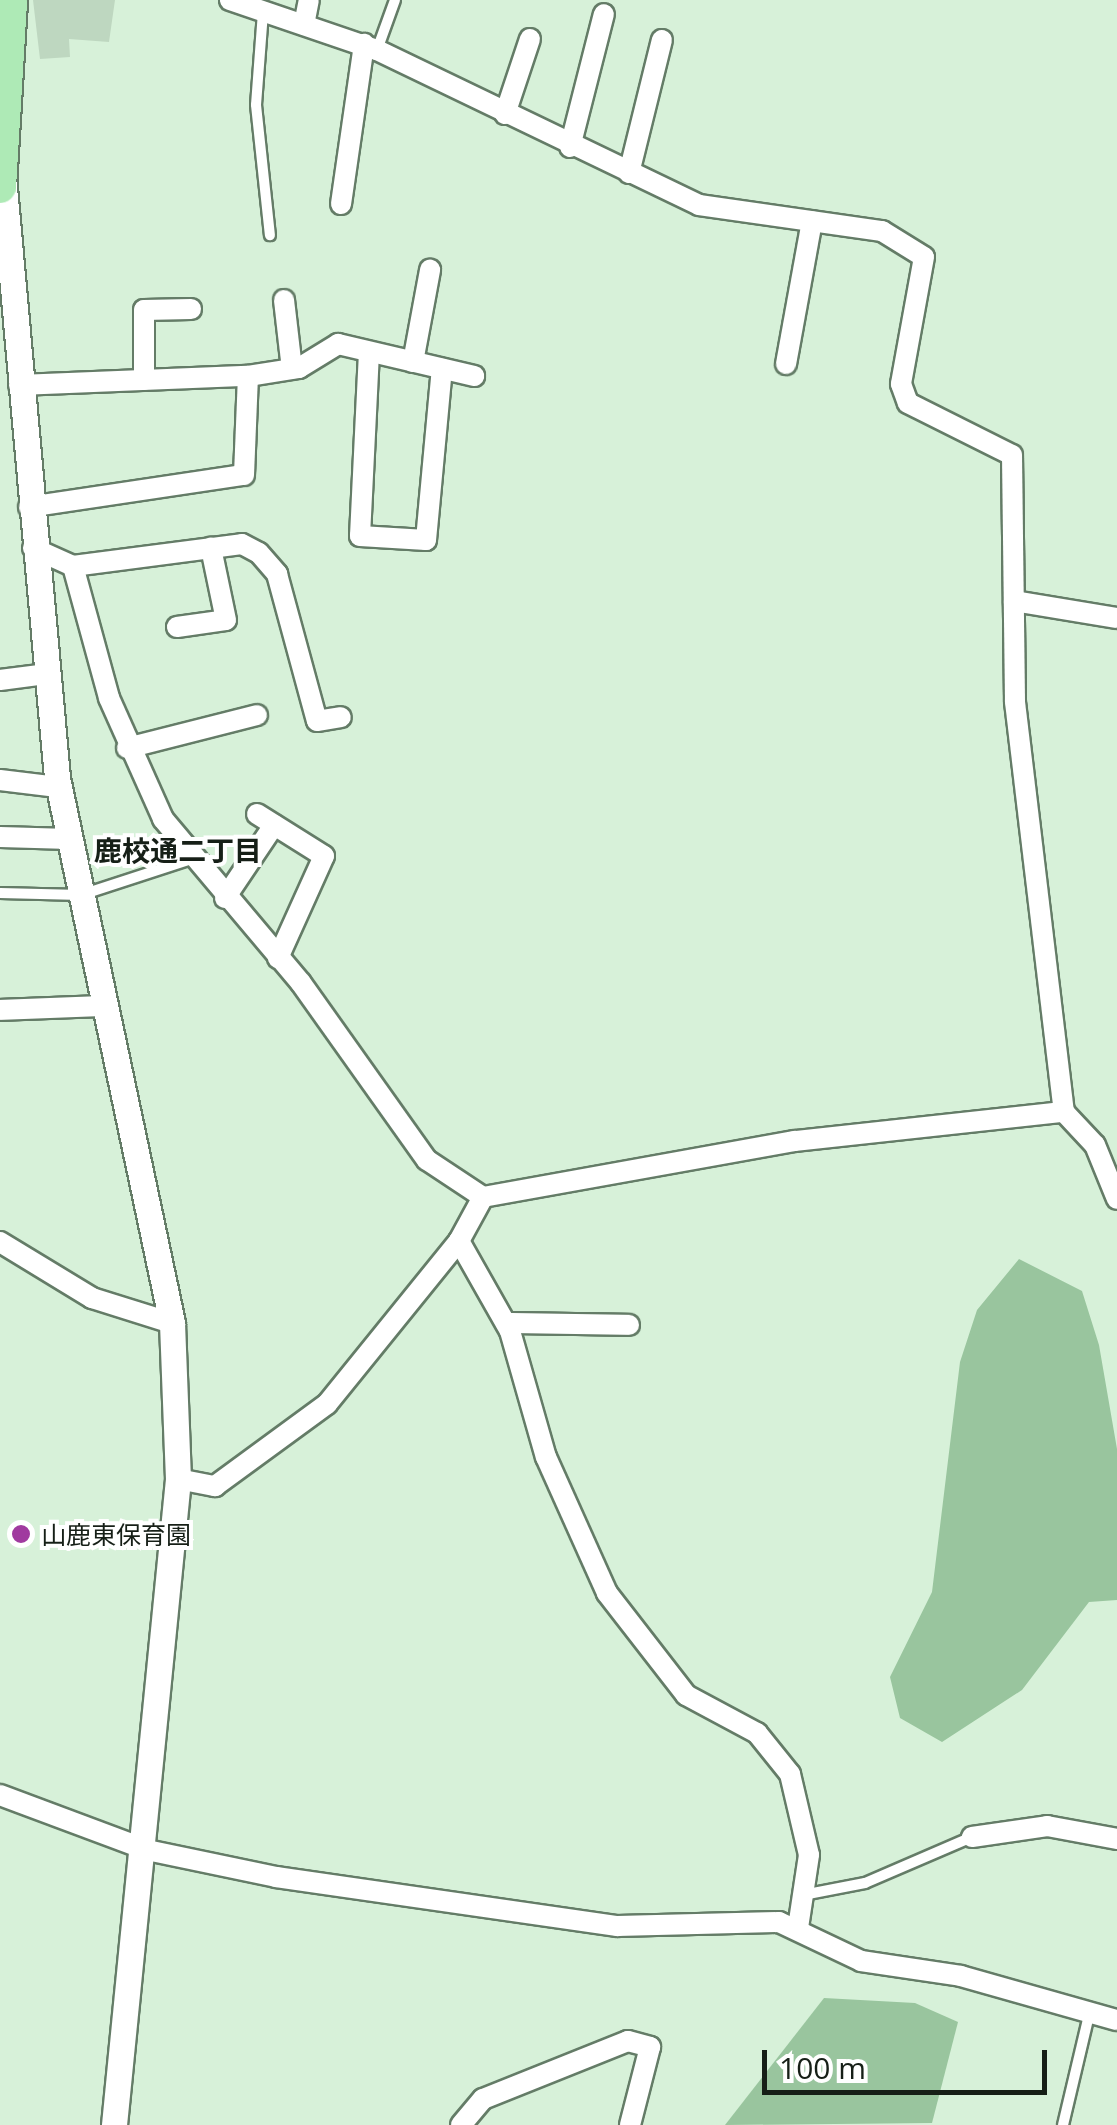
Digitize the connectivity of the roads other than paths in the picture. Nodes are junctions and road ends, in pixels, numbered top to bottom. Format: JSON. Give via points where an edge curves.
{"nodes":[{"id":1,"x":10,"y":0,"type":"edge"},
{"id":2,"x":230,"y":0,"type":"edge"},
{"id":3,"x":309,"y":0,"type":"edge"},
{"id":4,"x":394,"y":0,"type":"edge"},
{"id":5,"x":263,"y":12,"type":"junction"},
{"id":6,"x":604,"y":14,"type":"dead end"},
{"id":7,"x":304,"y":25,"type":"junction"},
{"id":8,"x":530,"y":39,"type":"dead end"},
{"id":9,"x":662,"y":40,"type":"dead end"},
{"id":10,"x":371,"y":47,"type":"junction"},
{"id":11,"x":505,"y":114,"type":"junction"},
{"id":12,"x":570,"y":146,"type":"junction"},
{"id":13,"x":629,"y":173,"type":"junction"},
{"id":14,"x":2,"y":182,"type":"edge"},
{"id":15,"x":341,"y":204,"type":"dead end"},
{"id":16,"x":812,"y":221,"type":"junction"},
{"id":17,"x":270,"y":235,"type":"dead end"},
{"id":18,"x":430,"y":270,"type":"dead end"},
{"id":19,"x":4,"y":276,"type":"edge"},
{"id":20,"x":284,"y":300,"type":"dead end"},
{"id":21,"x":191,"y":309,"type":"dead end"},
{"id":22,"x":369,"y":352,"type":"junction"},
{"id":23,"x":413,"y":362,"type":"junction"},
{"id":24,"x":786,"y":364,"type":"dead end"},
{"id":25,"x":292,"y":369,"type":"junction"},
{"id":26,"x":442,"y":369,"type":"junction"},
{"id":27,"x":248,"y":376,"type":"junction"},
{"id":28,"x":474,"y":376,"type":"dead end"},
{"id":29,"x":12,"y":380,"type":"edge"},
{"id":30,"x":144,"y":380,"type":"junction"},
{"id":31,"x":30,"y":507,"type":"junction"},
{"id":32,"x":33,"y":548,"type":"junction"},
{"id":33,"x":210,"y":548,"type":"junction"},
{"id":34,"x":73,"y":566,"type":"junction"},
{"id":35,"x":1014,"y":601,"type":"junction"},
{"id":36,"x":1117,"y":618,"type":"edge"},
{"id":37,"x":178,"y":627,"type":"dead end"},
{"id":38,"x":46,"y":674,"type":"junction"},
{"id":39,"x":0,"y":680,"type":"edge"},
{"id":40,"x":257,"y":715,"type":"dead end"},
{"id":41,"x":341,"y":717,"type":"dead end"},
{"id":42,"x":127,"y":748,"type":"junction"},
{"id":43,"x":0,"y":780,"type":"edge"},
{"id":44,"x":58,"y":787,"type":"junction"},
{"id":45,"x":0,"y":837,"type":"edge"},
{"id":46,"x":70,"y":839,"type":"junction"},
{"id":47,"x":192,"y":859,"type":"junction"},
{"id":48,"x":0,"y":893,"type":"edge"},
{"id":49,"x":82,"y":896,"type":"junction"},
{"id":50,"x":225,"y":898,"type":"junction"},
{"id":51,"x":278,"y":958,"type":"junction"},
{"id":52,"x":105,"y":1006,"type":"junction"},
{"id":53,"x":0,"y":1010,"type":"edge"},
{"id":54,"x":1064,"y":1112,"type":"junction"},
{"id":55,"x":483,"y":1197,"type":"junction"},
{"id":56,"x":1117,"y":1199,"type":"edge"},
{"id":57,"x":459,"y":1241,"type":"junction"},
{"id":58,"x":0,"y":1242,"type":"edge"},
{"id":59,"x":172,"y":1322,"type":"junction"},
{"id":60,"x":506,"y":1323,"type":"junction"},
{"id":61,"x":629,"y":1326,"type":"dead end"},
{"id":62,"x":178,"y":1479,"type":"junction"},
{"id":63,"x":0,"y":1795,"type":"edge"},
{"id":64,"x":972,"y":1837,"type":"joint"},
{"id":65,"x":1117,"y":1840,"type":"edge"},
{"id":66,"x":147,"y":1850,"type":"junction"},
{"id":67,"x":808,"y":1894,"type":"junction"},
{"id":68,"x":798,"y":1928,"type":"junction"},
{"id":69,"x":1088,"y":2015,"type":"junction"},
{"id":70,"x":1117,"y":2020,"type":"edge"},
{"id":71,"x":114,"y":2125,"type":"edge"},
{"id":72,"x":460,"y":2125,"type":"edge"},
{"id":73,"x":630,"y":2125,"type":"edge"},
{"id":74,"x":1063,"y":2125,"type":"edge"}],
"edges":[{"from":1,"to":14,"type":"highway"},
{"from":2,"to":5,"type":"street"},
{"from":3,"to":7,"type":"street"},
{"from":4,"to":10,"type":"lane"},
{"from":5,"to":7,"type":"street"},
{"from":5,"to":17,"type":"lane","via":[[256,105]]},
{"from":6,"to":12,"type":"street"},
{"from":7,"to":10,"type":"street"},
{"from":8,"to":11,"type":"street"},
{"from":9,"to":13,"type":"street"},
{"from":10,"to":11,"type":"street"},
{"from":10,"to":15,"type":"street"},
{"from":11,"to":12,"type":"street"},
{"from":12,"to":13,"type":"street"},
{"from":13,"to":16,"type":"street","via":[[699,205]]},
{"from":14,"to":19,"type":"street","via":[[13,219]]},
{"from":16,"to":24,"type":"street"},
{"from":16,"to":35,"type":"street","via":[[907,239],[924,257],[901,384],[908,403],[1012,455]]},
{"from":18,"to":23,"type":"street"},
{"from":19,"to":29,"type":"street"},
{"from":20,"to":25,"type":"street"},
{"from":21,"to":30,"type":"street","via":[[144,310]]},
{"from":22,"to":23,"type":"street"},
{"from":22,"to":25,"type":"street","via":[[326,346]]},
{"from":22,"to":26,"type":"street","via":[[360,536],[426,540]]},
{"from":23,"to":26,"type":"street"},
{"from":25,"to":27,"type":"street"},
{"from":26,"to":28,"type":"street"},
{"from":27,"to":30,"type":"street"},
{"from":27,"to":31,"type":"street","via":[[244,475]]},
{"from":29,"to":30,"type":"street"},
{"from":29,"to":31,"type":"street"},
{"from":31,"to":32,"type":"street"},
{"from":32,"to":34,"type":"street"},
{"from":32,"to":38,"type":"street"},
{"from":33,"to":34,"type":"street"},
{"from":33,"to":37,"type":"street","via":[[226,620]]},
{"from":33,"to":41,"type":"street","via":[[242,544],[277,574],[317,721]]},
{"from":34,"to":42,"type":"street"},
{"from":35,"to":36,"type":"street"},
{"from":35,"to":54,"type":"street","via":[[1015,702]]},
{"from":38,"to":39,"type":"street"},
{"from":38,"to":44,"type":"street"},
{"from":40,"to":42,"type":"street"},
{"from":42,"to":47,"type":"street"},
{"from":43,"to":44,"type":"street"},
{"from":44,"to":46,"type":"street"},
{"from":45,"to":46,"type":"street"},
{"from":46,"to":49,"type":"street"},
{"from":47,"to":49,"type":"lane"},
{"from":47,"to":50,"type":"street"},
{"from":48,"to":49,"type":"lane"},
{"from":49,"to":52,"type":"street"},
{"from":50,"to":51,"type":"street"},
{"from":50,"to":51,"type":"street","via":[[266,820],[324,856]]},
{"from":51,"to":55,"type":"street","via":[[427,1160]]},
{"from":52,"to":53,"type":"street"},
{"from":52,"to":59,"type":"street"},
{"from":54,"to":55,"type":"street","via":[[795,1141]]},
{"from":54,"to":56,"type":"street","via":[[1095,1145]]},
{"from":55,"to":57,"type":"street"},
{"from":57,"to":60,"type":"street"},
{"from":57,"to":62,"type":"street","via":[[327,1404],[216,1486]]},
{"from":58,"to":59,"type":"street","via":[[92,1298]]},
{"from":59,"to":62,"type":"street"},
{"from":60,"to":61,"type":"street"},
{"from":60,"to":67,"type":"street","via":[[546,1456],[607,1593],[686,1695],[757,1733],[790,1774],[809,1855]]},
{"from":62,"to":66,"type":"street"},
{"from":63,"to":66,"type":"street"},
{"from":64,"to":65,"type":"street","via":[[1047,1826]]},
{"from":64,"to":67,"type":"lane","via":[[865,1883]]},
{"from":66,"to":68,"type":"street","via":[[617,1926]]},
{"from":66,"to":71,"type":"street"},
{"from":67,"to":68,"type":"street"},
{"from":68,"to":69,"type":"street","via":[[861,1960],[961,1976]]},
{"from":69,"to":70,"type":"street"},
{"from":69,"to":74,"type":"lane"},
{"from":72,"to":73,"type":"street","via":[[483,2099],[628,2041],[650,2047]]}]}
